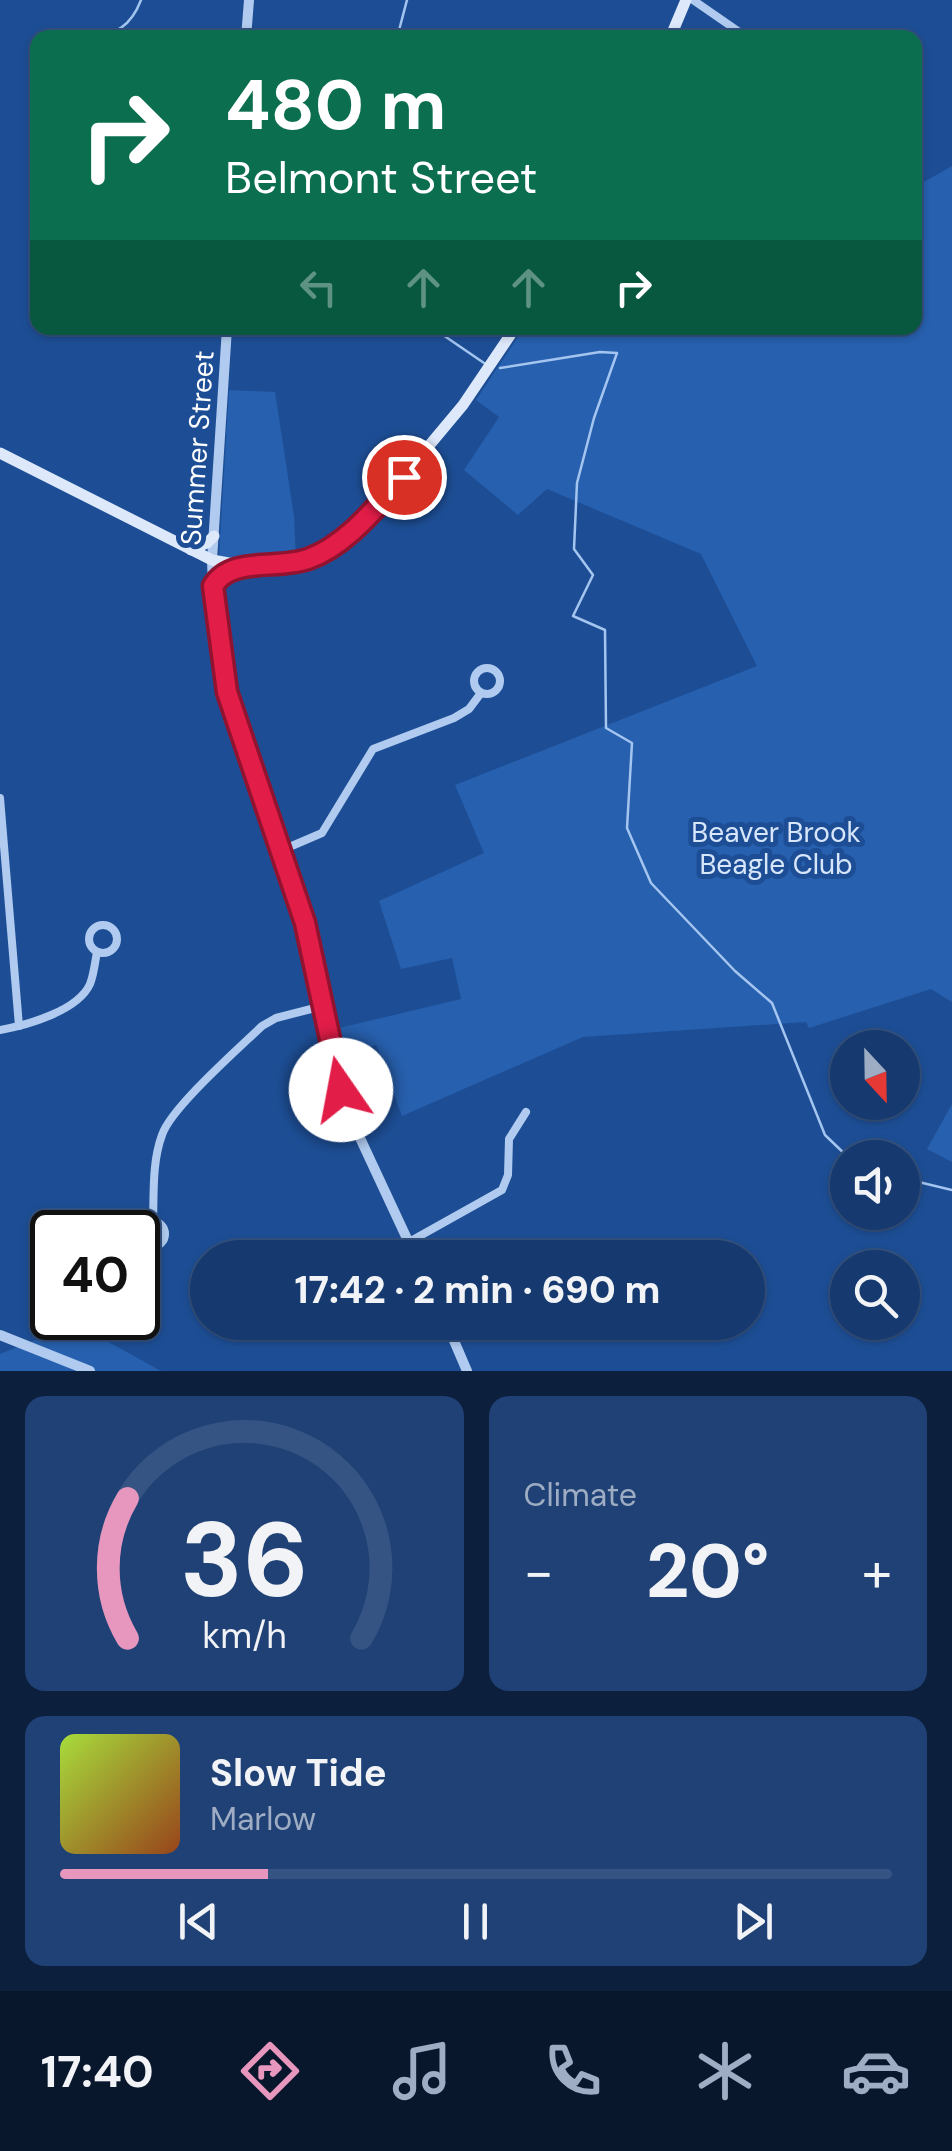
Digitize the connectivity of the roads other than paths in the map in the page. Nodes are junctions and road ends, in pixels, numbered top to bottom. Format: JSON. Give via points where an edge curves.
{"nodes":[{"id":1,"x":250,"y":0,"type":"edge"},
{"id":2,"x":689,"y":0,"type":"edge"},
{"id":3,"x":247,"y":30,"type":"edge"},
{"id":4,"x":674,"y":30,"type":"edge"},
{"id":5,"x":736,"y":30,"type":"edge"},
{"id":6,"x":227,"y":335,"type":"edge"},
{"id":7,"x":510,"y":335,"type":"edge"},
{"id":8,"x":0,"y":453,"type":"edge"},
{"id":9,"x":214,"y":536,"type":"junction"},
{"id":10,"x":191,"y":550,"type":"junction"},
{"id":11,"x":212,"y":560,"type":"junction"},
{"id":12,"x":238,"y":566,"type":"junction"},
{"id":13,"x":213,"y":586,"type":"junction"},
{"id":14,"x":481,"y":693,"type":"dead end"},
{"id":15,"x":0,"y":798,"type":"edge"},
{"id":16,"x":280,"y":850,"type":"junction"},
{"id":17,"x":4,"y":894,"type":"edge"},
{"id":18,"x":98,"y":952,"type":"dead end"},
{"id":19,"x":323,"y":1006,"type":"junction"},
{"id":20,"x":20,"y":1026,"type":"junction"},
{"id":21,"x":0,"y":1030,"type":"edge"},
{"id":22,"x":526,"y":1112,"type":"dead end"},
{"id":23,"x":153,"y":1210,"type":"edge"},
{"id":24,"x":407,"y":1240,"type":"edge"},
{"id":25,"x":412,"y":1240,"type":"edge"},
{"id":26,"x":0,"y":1335,"type":"edge"},
{"id":27,"x":454,"y":1340,"type":"edge"},
{"id":28,"x":90,"y":1371,"type":"edge"},
{"id":29,"x":467,"y":1371,"type":"edge"}],
"edges":[{"from":1,"to":3,"type":"street"},
{"from":2,"to":4,"type":"main road"},
{"from":2,"to":5,"type":"street"},
{"from":6,"to":9,"type":"street","name":"Summer Street"},
{"from":7,"to":12,"type":"main road","via":[[450,420],[351,531],[307,560]]},
{"from":8,"to":10,"type":"main road"},
{"from":9,"to":10,"type":"main road"},
{"from":9,"to":11,"type":"street","name":"Summer Street"},
{"from":10,"to":11,"type":"main road"},
{"from":11,"to":12,"type":"main road"},
{"from":11,"to":13,"type":"street","name":"Summer Street"},
{"from":12,"to":13,"type":"main road"},
{"from":13,"to":16,"type":"street","name":"Summer Street","via":[[227,692]]},
{"from":14,"to":16,"type":"street","via":[[454,718],[374,749],[322,833]]},
{"from":15,"to":17,"type":"street"},
{"from":16,"to":19,"type":"street","name":"Summer Street"},
{"from":17,"to":20,"type":"street"},
{"from":18,"to":20,"type":"street","via":[[81,996]]},
{"from":19,"to":23,"type":"street","via":[[262,1026],[169,1120],[157,1156]]},
{"from":19,"to":24,"type":"street","name":"Summer Street","via":[[347,1110]]},
{"from":20,"to":21,"type":"street"},
{"from":22,"to":25,"type":"street","via":[[509,1140],[502,1190]]},
{"from":26,"to":28,"type":"street"},
{"from":27,"to":29,"type":"street"}]}
